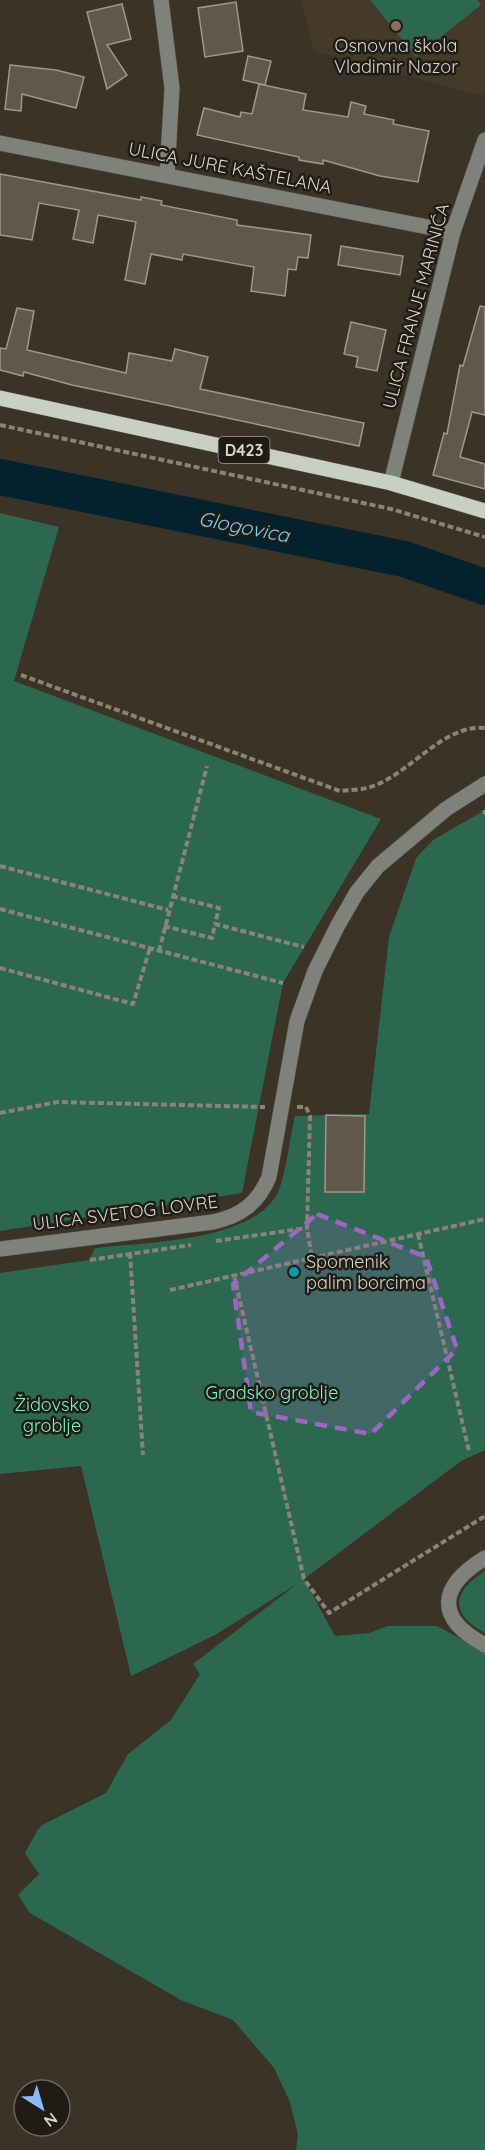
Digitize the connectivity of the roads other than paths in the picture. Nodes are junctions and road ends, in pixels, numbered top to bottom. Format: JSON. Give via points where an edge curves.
{"nodes":[{"id":1,"x":161,"y":0,"type":"edge"},
{"id":2,"x":485,"y":140,"type":"edge"},
{"id":3,"x":0,"y":144,"type":"edge"},
{"id":4,"x":167,"y":175,"type":"junction"},
{"id":5,"x":453,"y":232,"type":"junction"},
{"id":6,"x":0,"y":398,"type":"edge"},
{"id":7,"x":391,"y":483,"type":"junction"},
{"id":8,"x":485,"y":511,"type":"edge"},
{"id":9,"x":485,"y":784,"type":"edge"},
{"id":10,"x":0,"y":1249,"type":"edge"},
{"id":11,"x":485,"y":1558,"type":"edge"},
{"id":12,"x":485,"y":1645,"type":"edge"}],
"edges":[{"from":1,"to":4,"type":"street","via":[[172,88]]},
{"from":2,"to":5,"type":"street","name":"ULICA FRANJE MARINIĆA"},
{"from":3,"to":4,"type":"street","name":"ULICA JURE KAŠTELANA"},
{"from":4,"to":5,"type":"street","name":"ULICA JURE KAŠTELANA"},
{"from":5,"to":7,"type":"street","name":"ULICA FRANJE MARINIĆA"},
{"from":6,"to":7,"type":"main road","number":"D423"},
{"from":7,"to":8,"type":"main road","number":"D423"},
{"from":9,"to":10,"type":"street","name":"ULICA SVETOG LOVRE","via":[[404,842],[357,892],[315,971],[297,1021],[275,1152],[261,1195],[232,1218]]},
{"from":11,"to":12,"type":"street","via":[[467,1569],[450,1589],[447,1602],[452,1616],[468,1636]]}]}
